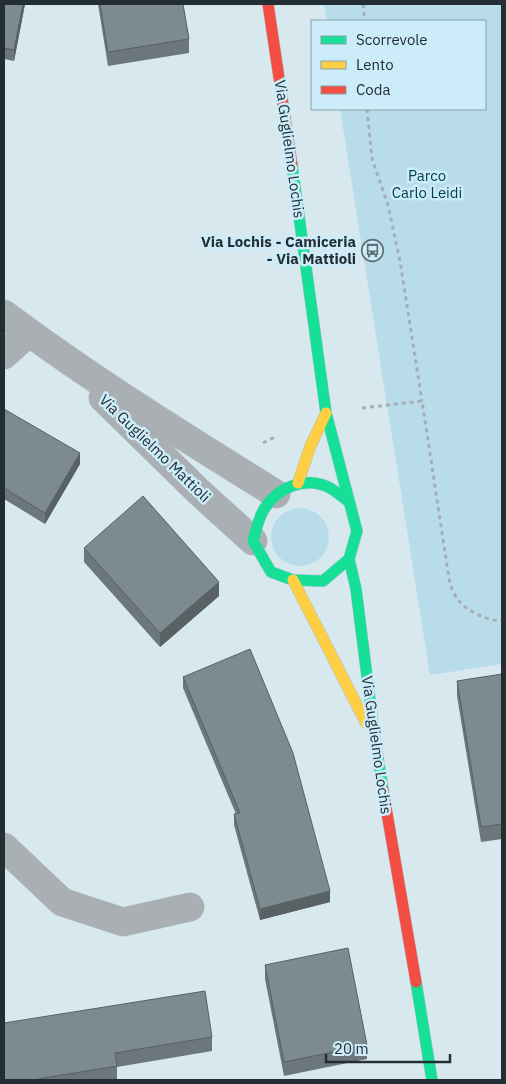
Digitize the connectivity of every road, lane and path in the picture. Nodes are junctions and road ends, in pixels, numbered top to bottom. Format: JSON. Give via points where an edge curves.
{"nodes":[{"id":1,"x":268,"y":4,"type":"edge"},
{"id":2,"x":363,"y":4,"type":"edge"},
{"id":3,"x":365,"y":20,"type":"edge"},
{"id":4,"x":367,"y":110,"type":"edge"},
{"id":5,"x":4,"y":314,"type":"edge"},
{"id":6,"x":28,"y":333,"type":"junction"},
{"id":7,"x":59,"y":354,"type":"junction"},
{"id":8,"x":4,"y":355,"type":"edge"},
{"id":9,"x":422,"y":401,"type":"junction"},
{"id":10,"x":326,"y":412,"type":"junction"},
{"id":11,"x":287,"y":489,"type":"junction"},
{"id":12,"x":349,"y":502,"type":"junction"},
{"id":13,"x":253,"y":541,"type":"junction"},
{"id":14,"x":350,"y":559,"type":"junction"},
{"id":15,"x":293,"y":580,"type":"junction"},
{"id":16,"x":502,"y":620,"type":"edge"},
{"id":17,"x":375,"y":740,"type":"junction"},
{"id":18,"x":4,"y":847,"type":"edge"},
{"id":19,"x":190,"y":907,"type":"dead end"},
{"id":20,"x":432,"y":1080,"type":"edge"}],
"edges":[{"from":1,"to":10,"type":"street","name":"Via Guglielmo Lochis"},
{"from":2,"to":3,"type":"path"},
{"from":4,"to":9,"type":"path","via":[[372,159],[388,206],[400,261]]},
{"from":5,"to":6,"type":"street","name":"Via Guglielmo Mattioli"},
{"from":6,"to":7,"type":"street","name":"Via Guglielmo Mattioli"},
{"from":6,"to":8,"type":"street"},
{"from":7,"to":11,"type":"street","name":"Via Guglielmo Mattioli"},
{"from":7,"to":13,"type":"street","name":"Via Guglielmo Mattioli"},
{"from":9,"to":10,"type":"path"},
{"from":9,"to":16,"type":"path","via":[[450,586],[459,601],[473,613]]},
{"from":10,"to":11,"type":"street"},
{"from":10,"to":12,"type":"street","name":"Via Guglielmo Lochis"},
{"from":11,"to":12,"type":"street","name":"Via Guglielmo Mattioli","via":[[311,482],[329,487]]},
{"from":11,"to":13,"type":"street","via":[[262,512]]},
{"from":12,"to":14,"type":"street","name":"Via Guglielmo Lochis","via":[[357,531]]},
{"from":13,"to":15,"type":"street","name":"Via Guglielmo Mattioli","via":[[271,572]]},
{"from":14,"to":15,"type":"street","name":"Via Guglielmo Mattioli","via":[[323,581]]},
{"from":14,"to":17,"type":"street","name":"Via Guglielmo Lochis"},
{"from":15,"to":17,"type":"street"},
{"from":17,"to":20,"type":"street","name":"Via Guglielmo Lochis"},
{"from":18,"to":19,"type":"street","via":[[62,902],[123,922]]}]}
